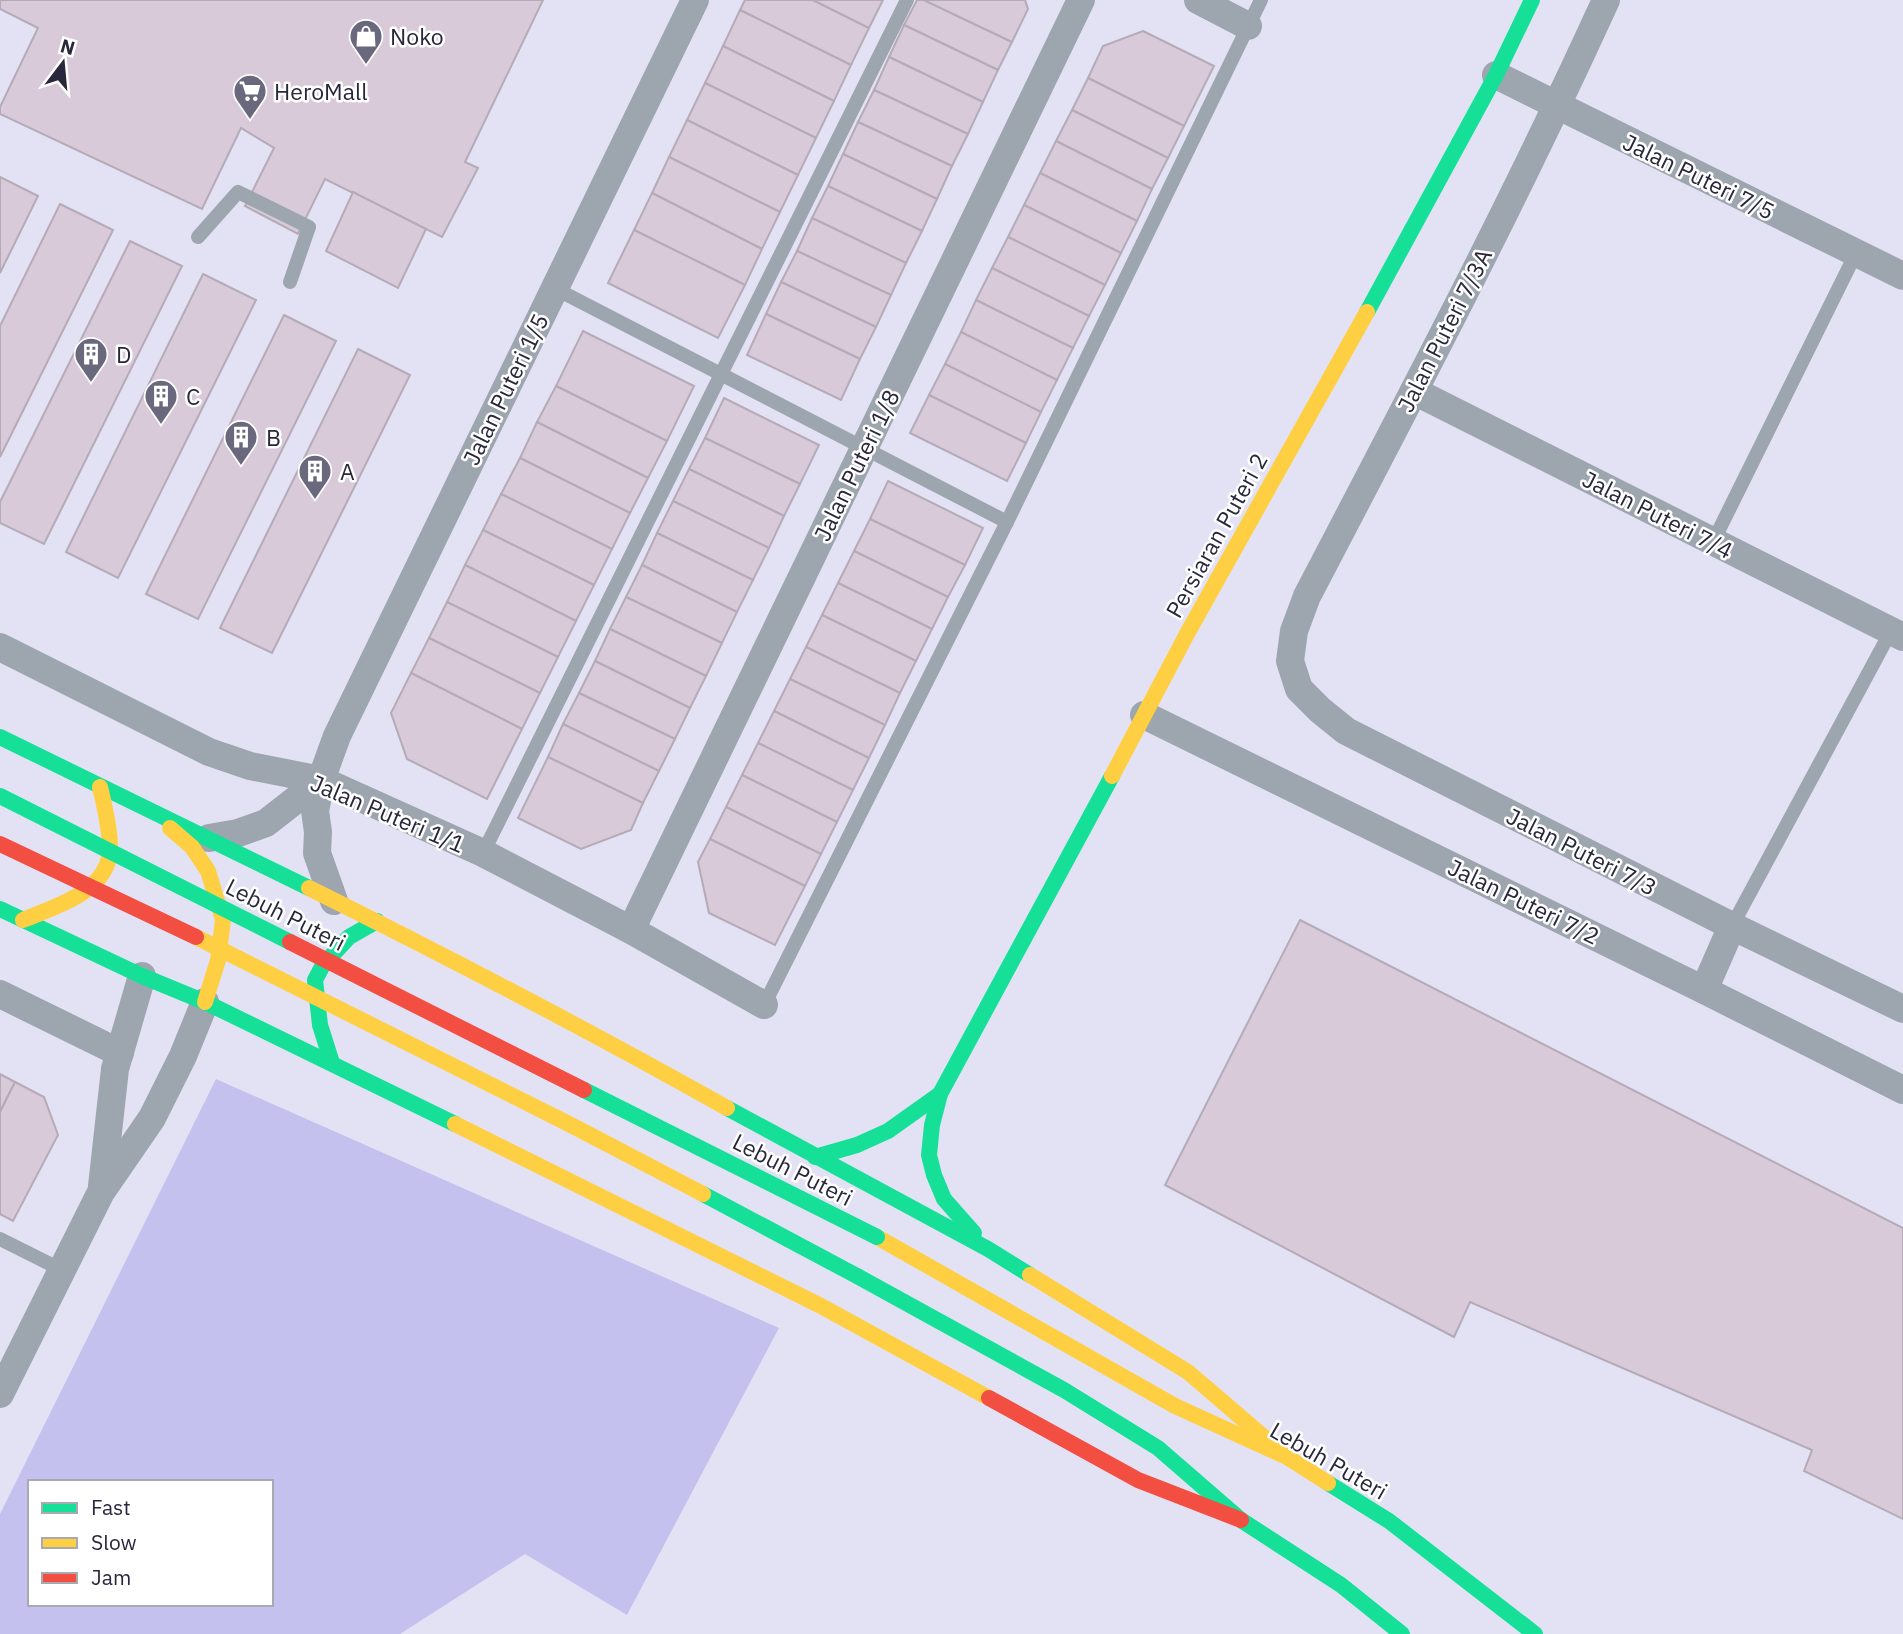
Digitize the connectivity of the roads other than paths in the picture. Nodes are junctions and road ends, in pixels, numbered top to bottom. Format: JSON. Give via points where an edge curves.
{"nodes":[{"id":1,"x":695,"y":0,"type":"edge"},
{"id":2,"x":907,"y":0,"type":"edge"},
{"id":3,"x":1081,"y":0,"type":"edge"},
{"id":4,"x":1198,"y":0,"type":"edge"},
{"id":5,"x":1261,"y":0,"type":"edge"},
{"id":6,"x":1532,"y":0,"type":"edge"},
{"id":7,"x":1606,"y":0,"type":"edge"},
{"id":8,"x":1248,"y":26,"type":"junction"},
{"id":9,"x":1496,"y":75,"type":"junction"},
{"id":10,"x":1558,"y":106,"type":"junction"},
{"id":11,"x":198,"y":237,"type":"dead end"},
{"id":12,"x":1856,"y":253,"type":"junction"},
{"id":13,"x":1903,"y":276,"type":"edge"},
{"id":14,"x":290,"y":282,"type":"dead end"},
{"id":15,"x":554,"y":288,"type":"junction"},
{"id":16,"x":721,"y":374,"type":"junction"},
{"id":17,"x":1414,"y":391,"type":"junction"},
{"id":18,"x":865,"y":448,"type":"junction"},
{"id":19,"x":1007,"y":522,"type":"junction"},
{"id":20,"x":1713,"y":542,"type":"junction"},
{"id":21,"x":1897,"y":634,"type":"edge"},
{"id":22,"x":0,"y":647,"type":"edge"},
{"id":23,"x":1290,"y":661,"type":"joint"},
{"id":24,"x":1144,"y":715,"type":"junction"},
{"id":25,"x":0,"y":737,"type":"edge"},
{"id":26,"x":321,"y":780,"type":"junction"},
{"id":27,"x":100,"y":787,"type":"junction"},
{"id":28,"x":0,"y":796,"type":"edge"},
{"id":29,"x":152,"y":813,"type":"junction"},
{"id":30,"x":209,"y":838,"type":"junction"},
{"id":31,"x":0,"y":844,"type":"edge"},
{"id":32,"x":483,"y":853,"type":"junction"},
{"id":33,"x":334,"y":901,"type":"junction"},
{"id":34,"x":0,"y":909,"type":"edge"},
{"id":35,"x":23,"y":920,"type":"junction"},
{"id":36,"x":377,"y":921,"type":"junction"},
{"id":37,"x":1732,"y":926,"type":"junction"},
{"id":38,"x":631,"y":930,"type":"junction"},
{"id":39,"x":142,"y":976,"type":"junction"},
{"id":40,"x":1704,"y":990,"type":"junction"},
{"id":41,"x":0,"y":994,"type":"edge"},
{"id":42,"x":205,"y":1002,"type":"junction"},
{"id":43,"x":764,"y":1004,"type":"joint"},
{"id":44,"x":1903,"y":1009,"type":"edge"},
{"id":45,"x":120,"y":1053,"type":"junction"},
{"id":46,"x":332,"y":1063,"type":"junction"},
{"id":47,"x":1903,"y":1090,"type":"edge"},
{"id":48,"x":940,"y":1094,"type":"junction"},
{"id":49,"x":815,"y":1157,"type":"junction"},
{"id":50,"x":101,"y":1192,"type":"junction"},
{"id":51,"x":0,"y":1239,"type":"edge"},
{"id":52,"x":988,"y":1249,"type":"junction"},
{"id":53,"x":62,"y":1270,"type":"junction"},
{"id":54,"x":0,"y":1394,"type":"edge"},
{"id":55,"x":1287,"y":1457,"type":"junction"},
{"id":56,"x":1241,"y":1520,"type":"junction"},
{"id":57,"x":1402,"y":1634,"type":"edge"},
{"id":58,"x":1535,"y":1634,"type":"edge"}],
"edges":[{"from":1,"to":15,"type":"street","name":"Jalan Puteri 1/5"},
{"from":2,"to":16,"type":"lane"},
{"from":3,"to":18,"type":"street","name":"Jalan Puteri 1/8"},
{"from":4,"to":8,"type":"street"},
{"from":5,"to":8,"type":"lane"},
{"from":6,"to":9,"type":"main road","name":"Persiaran Puteri 2"},
{"from":7,"to":10,"type":"street","name":"Jalan Puteri 7/3A"},
{"from":8,"to":19,"type":"lane"},
{"from":9,"to":10,"type":"street","name":"Jalan Puteri 7/5"},
{"from":9,"to":24,"type":"main road","name":"Persiaran Puteri 2"},
{"from":10,"to":12,"type":"street","name":"Jalan Puteri 7/5"},
{"from":10,"to":17,"type":"street","name":"Jalan Puteri 7/3A"},
{"from":11,"to":14,"type":"lane","via":[[238,192],[309,226]]},
{"from":12,"to":13,"type":"street","name":"Jalan Puteri 7/5"},
{"from":12,"to":20,"type":"lane"},
{"from":15,"to":16,"type":"lane"},
{"from":15,"to":26,"type":"street","name":"Jalan Puteri 1/5","via":[[337,736]]},
{"from":16,"to":18,"type":"lane"},
{"from":16,"to":32,"type":"lane"},
{"from":17,"to":20,"type":"street","name":"Jalan Puteri 7/4"},
{"from":17,"to":23,"type":"street","name":"Jalan Puteri 7/3A","via":[[1307,596],[1294,631]]},
{"from":18,"to":19,"type":"lane"},
{"from":18,"to":38,"type":"street","name":"Jalan Puteri 1/8"},
{"from":19,"to":43,"type":"lane"},
{"from":20,"to":21,"type":"street","name":"Jalan Puteri 7/4"},
{"from":21,"to":37,"type":"lane"},
{"from":22,"to":26,"type":"street","name":"Jalan Puteri 1/1","via":[[209,752],[250,766]]},
{"from":23,"to":37,"type":"street","name":"Jalan Puteri 7/3","via":[[1299,689],[1346,732]]},
{"from":24,"to":40,"type":"street","name":"Jalan Puteri 7/2"},
{"from":24,"to":48,"type":"main road","name":"Persiaran Puteri 2"},
{"from":25,"to":27,"type":"main road"},
{"from":26,"to":30,"type":"street","via":[[266,823],[238,834]]},
{"from":26,"to":32,"type":"street","name":"Jalan Puteri 1/1"},
{"from":26,"to":33,"type":"street","name":"Jalan Puteri 1/5","via":[[315,811],[317,853]]},
{"from":27,"to":29,"type":"main road"},
{"from":27,"to":35,"type":"main road","via":[[110,856],[100,876],[79,894]]},
{"from":28,"to":55,"type":"main road","name":"Lebuh Puteri","bridge":true,"via":[[877,1237],[1175,1406]]},
{"from":29,"to":30,"type":"main road"},
{"from":29,"to":42,"type":"main road","via":[[192,846],[208,871],[223,920],[218,960]]},
{"from":30,"to":33,"type":"main road"},
{"from":31,"to":56,"type":"main road","bridge":true,"via":[[224,950],[857,1276],[1064,1390],[1158,1448]]},
{"from":32,"to":38,"type":"street","name":"Jalan Puteri 1/1"},
{"from":33,"to":36,"type":"main road"},
{"from":34,"to":35,"type":"main road"},
{"from":35,"to":39,"type":"main road"},
{"from":36,"to":46,"type":"main road","via":[[349,937],[315,980],[320,1025]]},
{"from":36,"to":49,"type":"main road"},
{"from":37,"to":40,"type":"street"},
{"from":37,"to":44,"type":"street","name":"Jalan Puteri 7/3"},
{"from":38,"to":43,"type":"street","name":"Jalan Puteri 1/1"},
{"from":39,"to":42,"type":"main road"},
{"from":39,"to":45,"type":"street"},
{"from":40,"to":47,"type":"street","name":"Jalan Puteri 7/2"},
{"from":41,"to":45,"type":"street"},
{"from":42,"to":46,"type":"main road"},
{"from":42,"to":50,"type":"street","via":[[152,1118]]},
{"from":45,"to":50,"type":"street"},
{"from":46,"to":56,"type":"main road","via":[[821,1306],[1138,1480]]},
{"from":48,"to":49,"type":"main road","name":"Persiaran Puteri 2","via":[[888,1131]]},
{"from":48,"to":52,"type":"main road","name":"Persiaran Puteri 2","via":[[929,1155],[934,1175],[944,1199]]},
{"from":49,"to":52,"type":"main road"},
{"from":50,"to":53,"type":"street"},
{"from":51,"to":53,"type":"lane"},
{"from":52,"to":55,"type":"main road","via":[[1188,1371]]},
{"from":53,"to":54,"type":"street"},
{"from":55,"to":58,"type":"main road","name":"Lebuh Puteri","via":[[1390,1521]]},
{"from":56,"to":57,"type":"main road","via":[[1341,1585]]}]}
